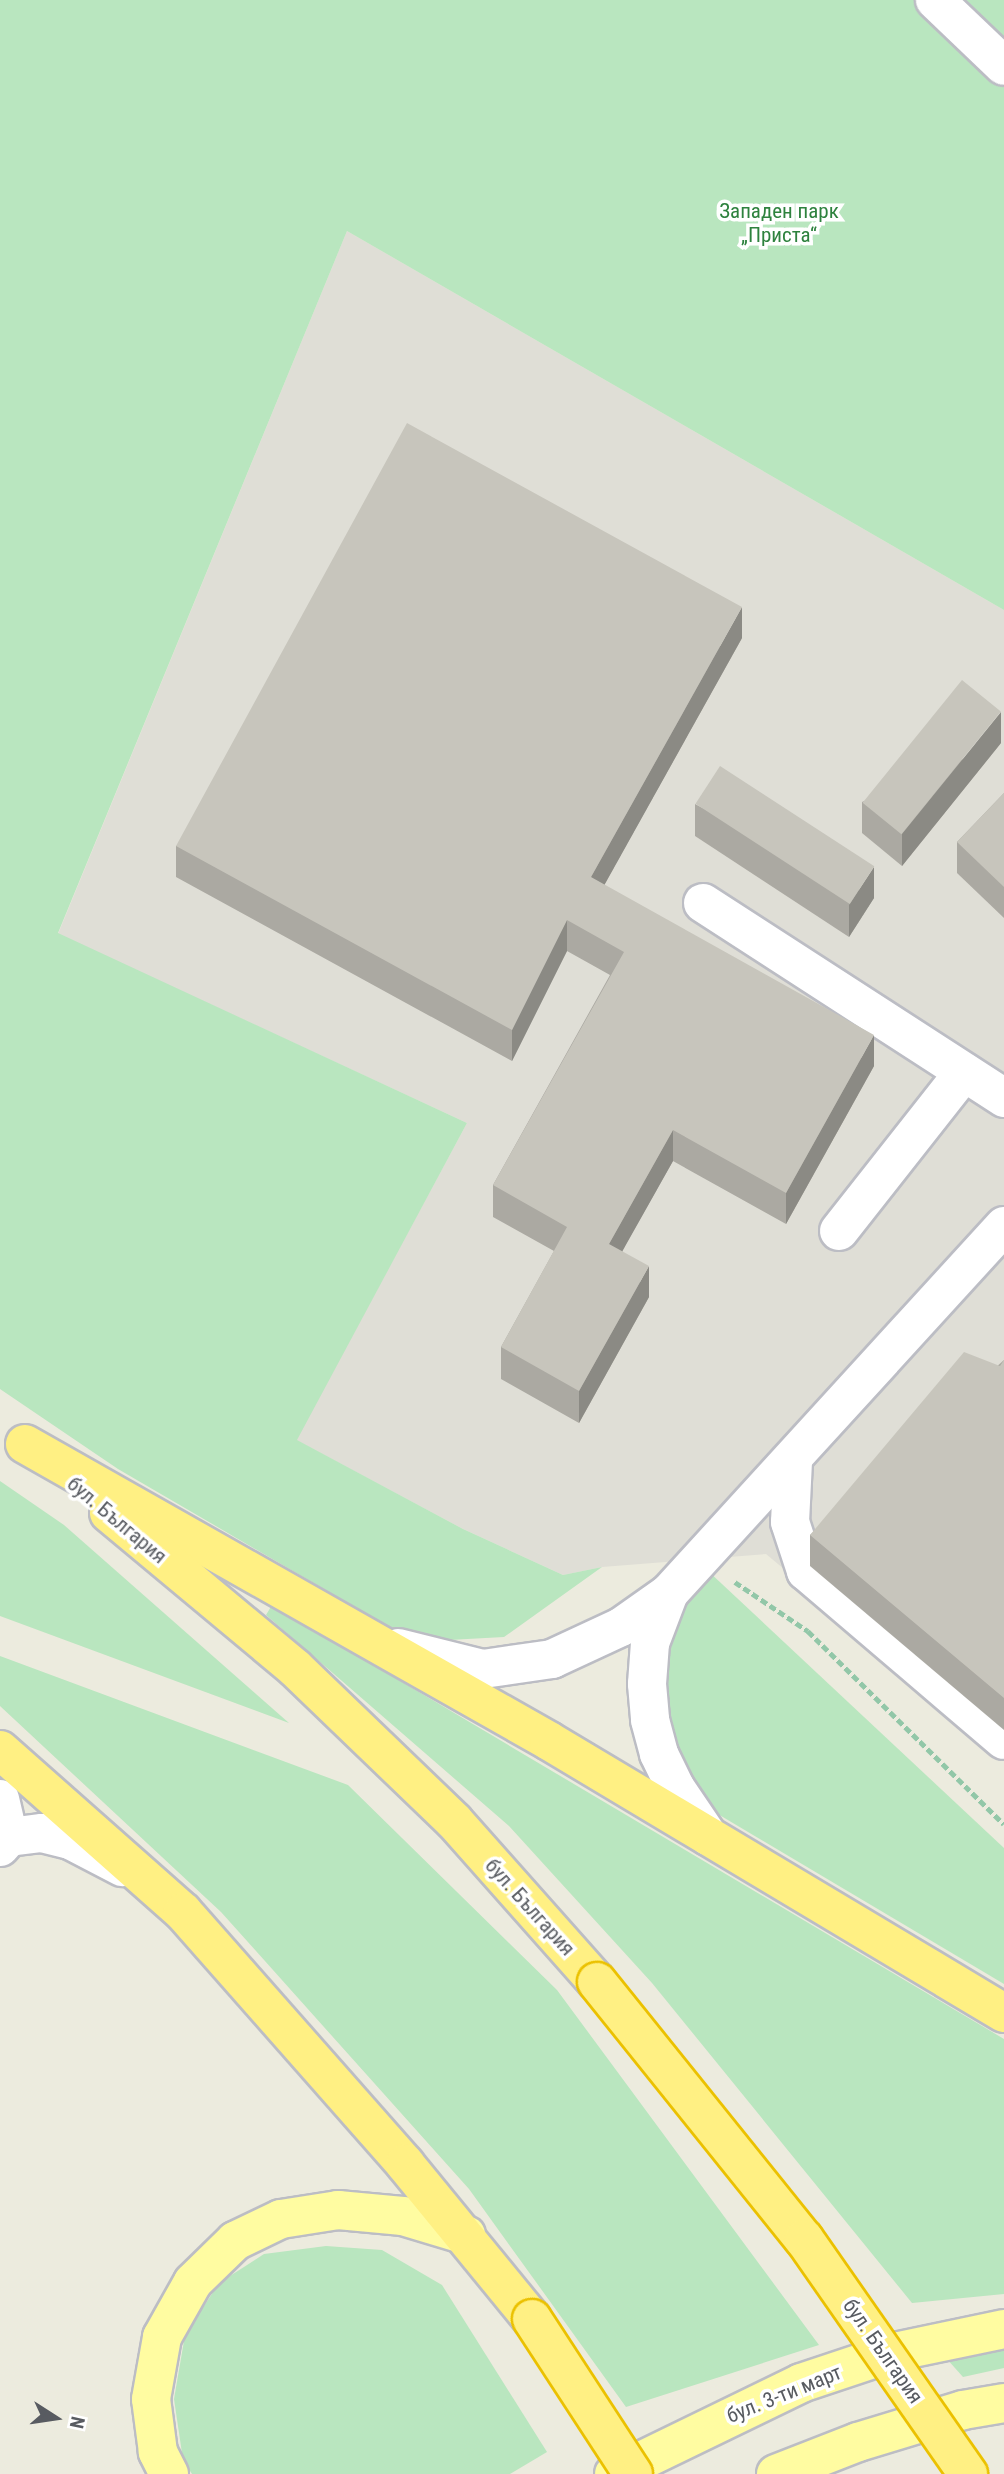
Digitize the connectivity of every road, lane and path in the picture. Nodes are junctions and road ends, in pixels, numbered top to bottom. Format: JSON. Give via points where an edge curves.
{"nodes":[{"id":1,"x":935,"y":0,"type":"edge"},
{"id":2,"x":1004,"y":66,"type":"edge"},
{"id":3,"x":703,"y":903,"type":"dead end"},
{"id":4,"x":964,"y":1072,"type":"junction"},
{"id":5,"x":1004,"y":1098,"type":"edge"},
{"id":6,"x":1004,"y":1226,"type":"edge"},
{"id":7,"x":839,"y":1231,"type":"dead end"},
{"id":8,"x":13,"y":1436,"type":"edge"},
{"id":9,"x":793,"y":1461,"type":"junction"},
{"id":10,"x":701,"y":1559,"type":"junction"},
{"id":11,"x":669,"y":1593,"type":"junction"},
{"id":12,"x":367,"y":1640,"type":"junction"},
{"id":13,"x":1004,"y":1740,"type":"edge"},
{"id":14,"x":0,"y":1750,"type":"edge"},
{"id":15,"x":0,"y":1799,"type":"edge"},
{"id":16,"x":1004,"y":1824,"type":"edge"},
{"id":17,"x":708,"y":1836,"type":"junction"},
{"id":18,"x":5,"y":1842,"type":"edge"},
{"id":19,"x":147,"y":1880,"type":"junction"},
{"id":20,"x":1004,"y":2013,"type":"edge"},
{"id":21,"x":466,"y":2235,"type":"junction"},
{"id":22,"x":1004,"y":2329,"type":"edge"},
{"id":23,"x":1004,"y":2403,"type":"edge"},
{"id":24,"x":169,"y":2474,"type":"edge"},
{"id":25,"x":614,"y":2474,"type":"edge"},
{"id":26,"x":633,"y":2474,"type":"edge"},
{"id":27,"x":776,"y":2474,"type":"edge"},
{"id":28,"x":968,"y":2474,"type":"edge"}],
"edges":[{"from":1,"to":2,"type":"street"},
{"from":3,"to":4,"type":"street"},
{"from":4,"to":5,"type":"street"},
{"from":4,"to":7,"type":"street"},
{"from":6,"to":9,"type":"street"},
{"from":8,"to":12,"type":"highway"},
{"from":8,"to":28,"type":"highway","name":"бул. България","bridge":true,"via":[[295,1668],[454,1821],[597,1982],[804,2239]]},
{"from":9,"to":10,"type":"street"},
{"from":9,"to":13,"type":"street","via":[[790,1522],[806,1571]]},
{"from":10,"to":11,"type":"street"},
{"from":10,"to":16,"type":"path","via":[[808,1631]]},
{"from":11,"to":12,"type":"street","via":[[585,1646],[517,1666],[483,1669]]},
{"from":11,"to":17,"type":"street","via":[[650,1643],[650,1720],[675,1787]]},
{"from":12,"to":17,"type":"highway"},
{"from":14,"to":19,"type":"highway"},
{"from":15,"to":18,"type":"street"},
{"from":17,"to":20,"type":"highway"},
{"from":18,"to":19,"type":"street","via":[[42,1833],[70,1840]]},
{"from":19,"to":21,"type":"highway","via":[[183,1912]]},
{"from":21,"to":24,"type":"main road","via":[[403,2216],[338,2210],[281,2219],[235,2241],[193,2282],[162,2337],[151,2399],[158,2452]]},
{"from":21,"to":26,"type":"highway","bridge":true,"via":[[532,2319]]},
{"from":22,"to":25,"type":"main road","name":"бул. 3-ти март","via":[[894,2352],[801,2383]]},
{"from":23,"to":27,"type":"main road","via":[[963,2410],[858,2442]]}]}
